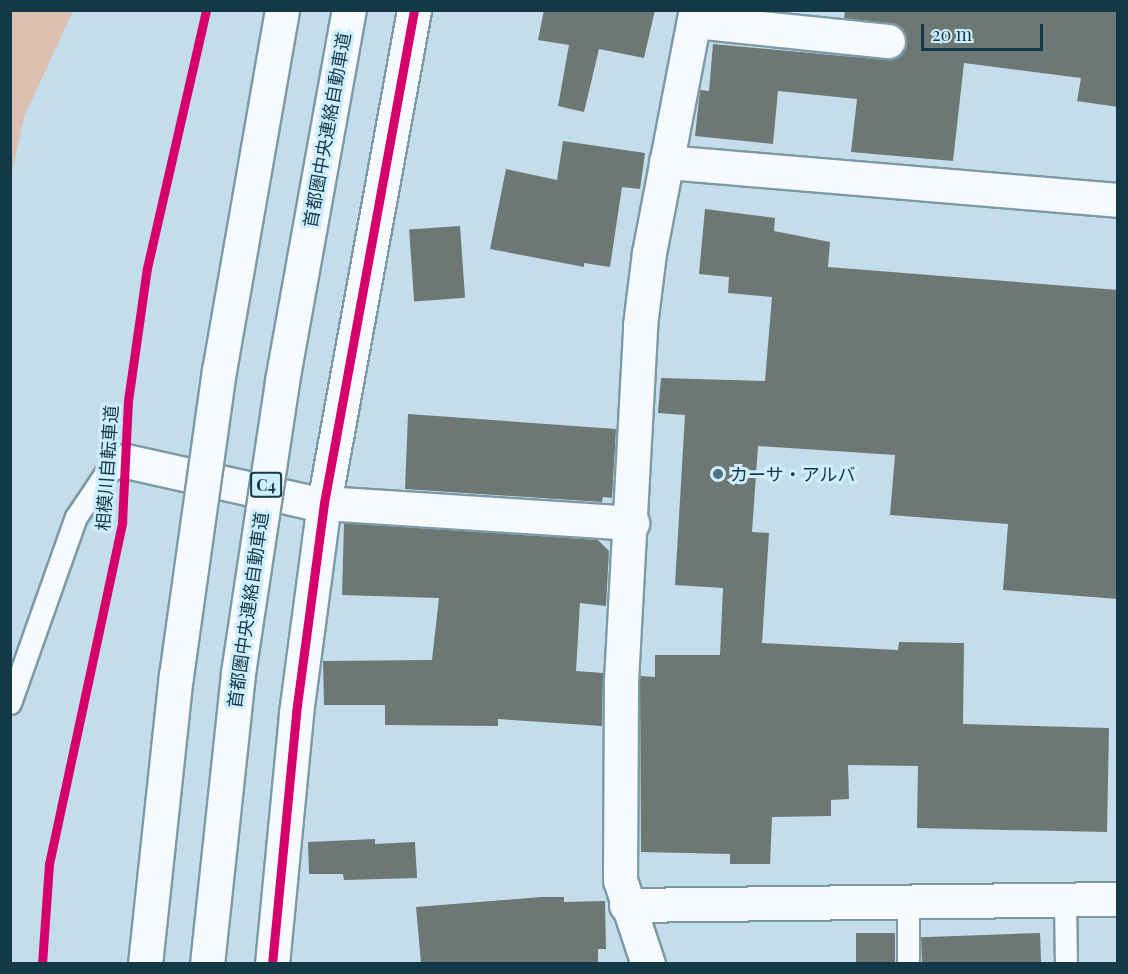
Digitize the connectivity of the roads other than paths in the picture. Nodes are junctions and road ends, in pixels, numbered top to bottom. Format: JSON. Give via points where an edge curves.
{"nodes":[{"id":1,"x":282,"y":10,"type":"edge"},
{"id":2,"x":349,"y":10,"type":"edge"},
{"id":3,"x":414,"y":10,"type":"edge"},
{"id":4,"x":695,"y":16,"type":"edge"},
{"id":5,"x":888,"y":41,"type":"dead end"},
{"id":6,"x":666,"y":162,"type":"junction"},
{"id":7,"x":1118,"y":200,"type":"edge"},
{"id":8,"x":126,"y":461,"type":"joint"},
{"id":9,"x":324,"y":503,"type":"junction"},
{"id":10,"x":632,"y":523,"type":"junction"},
{"id":11,"x":10,"y":703,"type":"edge"},
{"id":12,"x":1118,"y":899,"type":"edge"},
{"id":13,"x":1065,"y":900,"type":"junction"},
{"id":14,"x":908,"y":902,"type":"junction"},
{"id":15,"x":626,"y":905,"type":"junction"},
{"id":16,"x":145,"y":963,"type":"edge"},
{"id":17,"x":207,"y":963,"type":"edge"},
{"id":18,"x":272,"y":963,"type":"edge"},
{"id":19,"x":648,"y":963,"type":"edge"},
{"id":20,"x":908,"y":963,"type":"edge"},
{"id":21,"x":1066,"y":963,"type":"edge"}],
"edges":[{"from":1,"to":16,"type":"main road","bridge":true,"via":[[219,371],[176,676]]},
{"from":2,"to":17,"type":"main road","name":"首都圏中央連絡自動車道","number":"C4","bridge":true,"via":[[282,381],[238,674]]},
{"from":3,"to":9,"type":"main road"},
{"from":4,"to":5,"type":"main road"},
{"from":4,"to":6,"type":"main road"},
{"from":6,"to":7,"type":"main road"},
{"from":6,"to":10,"type":"main road","via":[[640,325]]},
{"from":8,"to":9,"type":"main road"},
{"from":8,"to":11,"type":"lane","via":[[105,474],[76,517]]},
{"from":9,"to":10,"type":"main road"},
{"from":9,"to":18,"type":"main road","via":[[296,713]]},
{"from":10,"to":15,"type":"main road","via":[[618,800],[620,880]]},
{"from":12,"to":13,"type":"main road"},
{"from":13,"to":14,"type":"main road"},
{"from":13,"to":21,"type":"lane"},
{"from":14,"to":15,"type":"main road"},
{"from":14,"to":20,"type":"lane"},
{"from":15,"to":19,"type":"main road"}]}
